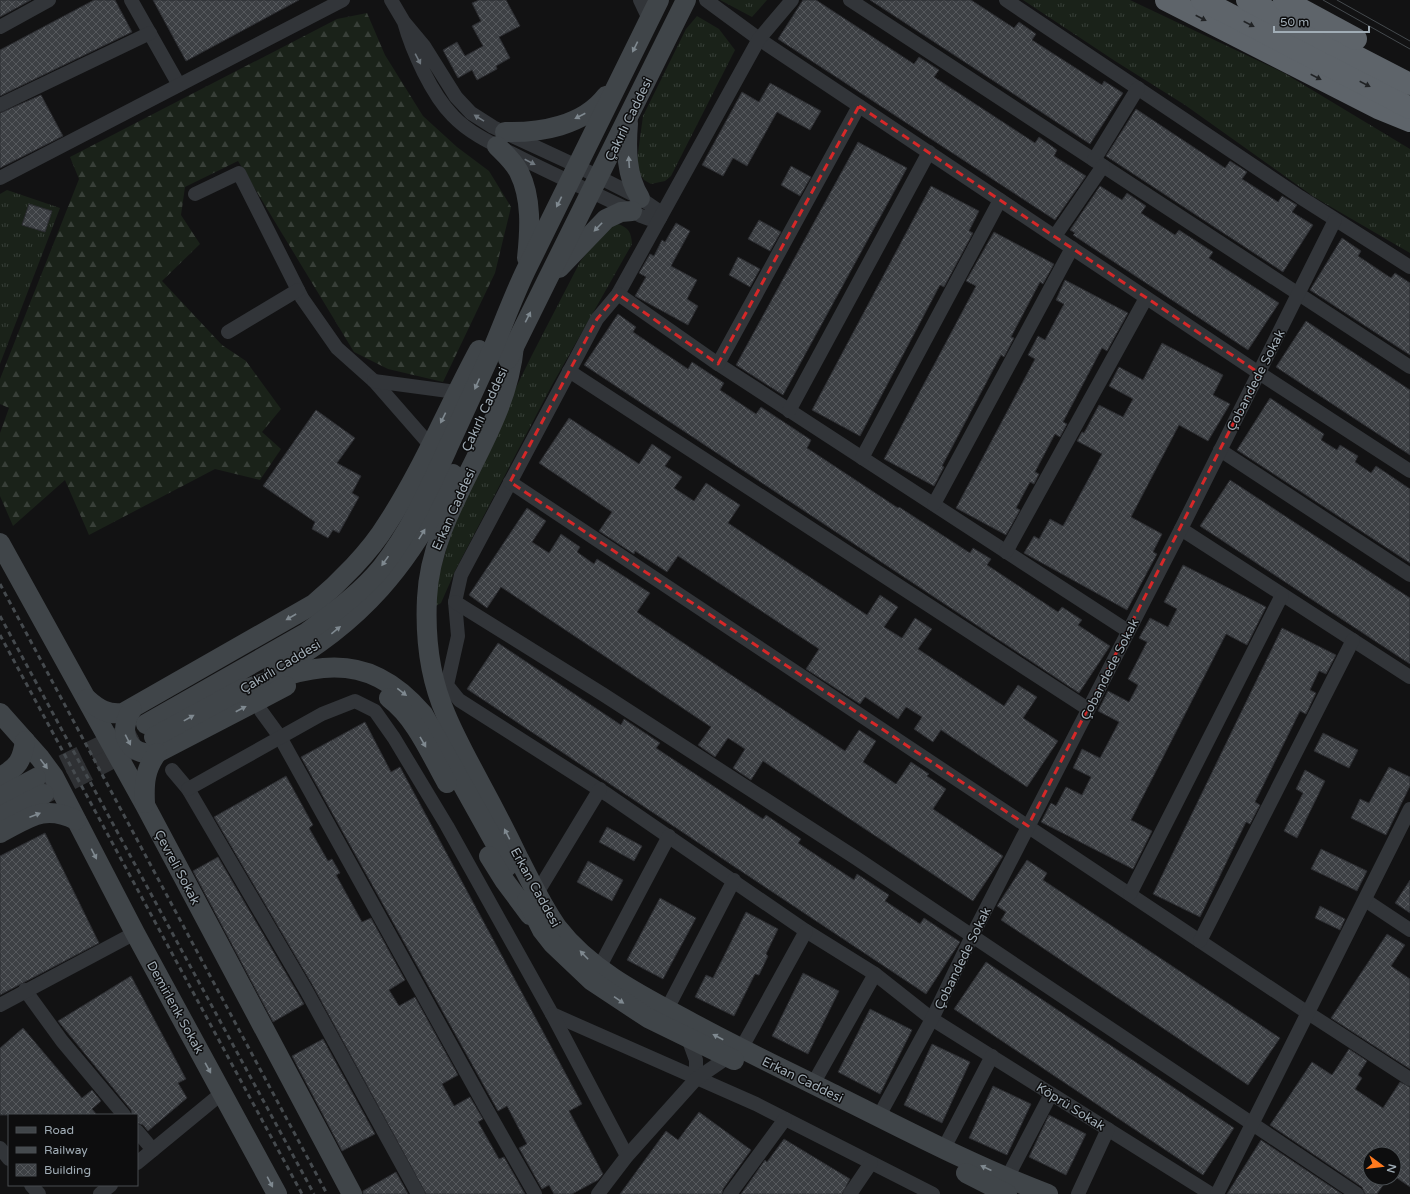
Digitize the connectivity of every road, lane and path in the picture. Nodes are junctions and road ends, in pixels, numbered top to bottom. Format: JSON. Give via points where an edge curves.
{"nodes":[{"id":1,"x":49,"y":0,"type":"edge"},
{"id":2,"x":132,"y":0,"type":"edge"},
{"id":3,"x":343,"y":0,"type":"edge"},
{"id":4,"x":391,"y":0,"type":"edge"},
{"id":5,"x":640,"y":0,"type":"edge"},
{"id":6,"x":659,"y":0,"type":"edge"},
{"id":7,"x":686,"y":0,"type":"edge"},
{"id":8,"x":706,"y":0,"type":"edge"},
{"id":9,"x":792,"y":0,"type":"edge"},
{"id":10,"x":850,"y":0,"type":"edge"},
{"id":11,"x":1006,"y":0,"type":"edge"},
{"id":12,"x":1166,"y":0,"type":"edge"},
{"id":13,"x":1202,"y":0,"type":"edge"},
{"id":14,"x":1247,"y":0,"type":"edge"},
{"id":15,"x":1284,"y":0,"type":"edge"},
{"id":16,"x":649,"y":19,"type":"junction"},
{"id":17,"x":0,"y":28,"type":"edge"},
{"id":18,"x":150,"y":33,"type":"junction"},
{"id":19,"x":759,"y":39,"type":"junction"},
{"id":20,"x":1410,"y":68,"type":"edge"},
{"id":21,"x":618,"y":80,"type":"junction"},
{"id":22,"x":1410,"y":84,"type":"edge"},
{"id":23,"x":180,"y":86,"type":"junction"},
{"id":24,"x":1138,"y":88,"type":"junction"},
{"id":25,"x":0,"y":105,"type":"edge"},
{"id":26,"x":859,"y":106,"type":"junction"},
{"id":27,"x":1410,"y":108,"type":"edge"},
{"id":28,"x":629,"y":116,"type":"junction"},
{"id":29,"x":1410,"y":121,"type":"edge"},
{"id":30,"x":501,"y":139,"type":"junction"},
{"id":31,"x":929,"y":152,"type":"junction"},
{"id":32,"x":1099,"y":163,"type":"junction"},
{"id":33,"x":573,"y":174,"type":"junction"},
{"id":34,"x":0,"y":178,"type":"edge"},
{"id":35,"x":595,"y":185,"type":"junction"},
{"id":36,"x":195,"y":194,"type":"dead end"},
{"id":37,"x":1000,"y":200,"type":"junction"},
{"id":38,"x":636,"y":205,"type":"junction"},
{"id":39,"x":660,"y":218,"type":"junction"},
{"id":40,"x":1335,"y":220,"type":"junction"},
{"id":41,"x":1054,"y":236,"type":"junction"},
{"id":42,"x":1072,"y":248,"type":"junction"},
{"id":43,"x":1410,"y":267,"type":"edge"},
{"id":44,"x":526,"y":270,"type":"junction"},
{"id":45,"x":548,"y":278,"type":"junction"},
{"id":46,"x":298,"y":290,"type":"junction"},
{"id":47,"x":1299,"y":293,"type":"junction"},
{"id":48,"x":618,"y":294,"type":"junction"},
{"id":49,"x":1146,"y":298,"type":"junction"},
{"id":50,"x":506,"y":313,"type":"junction"},
{"id":51,"x":228,"y":332,"type":"dead end"},
{"id":52,"x":514,"y":346,"type":"junction"},
{"id":53,"x":718,"y":364,"type":"junction"},
{"id":54,"x":1410,"y":367,"type":"edge"},
{"id":55,"x":569,"y":371,"type":"junction"},
{"id":56,"x":1259,"y":373,"type":"junction"},
{"id":57,"x":374,"y":381,"type":"junction"},
{"id":58,"x":456,"y":392,"type":"junction"},
{"id":59,"x":789,"y":411,"type":"junction"},
{"id":60,"x":430,"y":446,"type":"junction"},
{"id":61,"x":1220,"y":450,"type":"junction"},
{"id":62,"x":862,"y":458,"type":"junction"},
{"id":63,"x":1410,"y":471,"type":"edge"},
{"id":64,"x":510,"y":482,"type":"junction"},
{"id":65,"x":934,"y":504,"type":"junction"},
{"id":66,"x":1181,"y":529,"type":"junction"},
{"id":67,"x":0,"y":543,"type":"edge"},
{"id":68,"x":1006,"y":552,"type":"junction"},
{"id":69,"x":1410,"y":575,"type":"edge"},
{"id":70,"x":1282,"y":594,"type":"junction"},
{"id":71,"x":455,"y":602,"type":"junction"},
{"id":72,"x":1128,"y":631,"type":"junction"},
{"id":73,"x":1354,"y":640,"type":"junction"},
{"id":74,"x":1410,"y":677,"type":"edge"},
{"id":75,"x":233,"y":694,"type":"junction"},
{"id":76,"x":86,"y":698,"type":"junction"},
{"id":77,"x":132,"y":709,"type":"junction"},
{"id":78,"x":1088,"y":710,"type":"junction"},
{"id":79,"x":261,"y":711,"type":"dead end"},
{"id":80,"x":0,"y":713,"type":"edge"},
{"id":81,"x":280,"y":737,"type":"junction"},
{"id":82,"x":152,"y":738,"type":"junction"},
{"id":83,"x":25,"y":741,"type":"junction"},
{"id":84,"x":172,"y":770,"type":"dead end"},
{"id":85,"x":0,"y":777,"type":"edge"},
{"id":86,"x":188,"y":789,"type":"junction"},
{"id":87,"x":600,"y":789,"type":"junction"},
{"id":88,"x":0,"y":797,"type":"edge"},
{"id":89,"x":145,"y":805,"type":"junction"},
{"id":90,"x":0,"y":817,"type":"edge"},
{"id":91,"x":1408,"y":818,"type":"edge"},
{"id":92,"x":76,"y":820,"type":"junction"},
{"id":93,"x":1028,"y":826,"type":"junction"},
{"id":94,"x":0,"y":833,"type":"edge"},
{"id":95,"x":669,"y":836,"type":"junction"},
{"id":96,"x":734,"y":880,"type":"junction"},
{"id":97,"x":537,"y":893,"type":"junction"},
{"id":98,"x":1130,"y":894,"type":"junction"},
{"id":99,"x":1365,"y":900,"type":"junction"},
{"id":100,"x":542,"y":930,"type":"junction"},
{"id":101,"x":1410,"y":930,"type":"edge"},
{"id":102,"x":806,"y":931,"type":"junction"},
{"id":103,"x":135,"y":933,"type":"junction"},
{"id":104,"x":972,"y":936,"type":"junction"},
{"id":105,"x":1200,"y":941,"type":"junction"},
{"id":106,"x":599,"y":968,"type":"junction"},
{"id":107,"x":875,"y":974,"type":"junction"},
{"id":108,"x":25,"y":990,"type":"junction"},
{"id":109,"x":0,"y":1004,"type":"edge"},
{"id":110,"x":666,"y":1009,"type":"junction"},
{"id":111,"x":1308,"y":1013,"type":"junction"},
{"id":112,"x":552,"y":1014,"type":"junction"},
{"id":113,"x":932,"y":1019,"type":"junction"},
{"id":114,"x":688,"y":1038,"type":"junction"},
{"id":115,"x":734,"y":1053,"type":"junction"},
{"id":116,"x":992,"y":1056,"type":"junction"},
{"id":117,"x":696,"y":1079,"type":"junction"},
{"id":118,"x":1410,"y":1079,"type":"edge"},
{"id":119,"x":813,"y":1084,"type":"junction"},
{"id":120,"x":222,"y":1093,"type":"junction"},
{"id":121,"x":1051,"y":1094,"type":"junction"},
{"id":122,"x":123,"y":1114,"type":"edge"},
{"id":123,"x":879,"y":1116,"type":"junction"},
{"id":124,"x":785,"y":1119,"type":"junction"},
{"id":125,"x":1251,"y":1124,"type":"junction"},
{"id":126,"x":1108,"y":1130,"type":"junction"},
{"id":127,"x":138,"y":1132,"type":"edge"},
{"id":128,"x":0,"y":1148,"type":"edge"},
{"id":129,"x":944,"y":1148,"type":"junction"},
{"id":130,"x":153,"y":1150,"type":"junction"},
{"id":131,"x":627,"y":1156,"type":"junction"},
{"id":132,"x":8,"y":1158,"type":"edge"},
{"id":133,"x":138,"y":1163,"type":"edge"},
{"id":134,"x":871,"y":1163,"type":"junction"},
{"id":135,"x":32,"y":1186,"type":"edge"},
{"id":136,"x":110,"y":1186,"type":"edge"},
{"id":137,"x":1007,"y":1186,"type":"edge"},
{"id":138,"x":39,"y":1194,"type":"edge"},
{"id":139,"x":100,"y":1194,"type":"edge"},
{"id":140,"x":277,"y":1194,"type":"edge"},
{"id":141,"x":352,"y":1194,"type":"edge"},
{"id":142,"x":418,"y":1194,"type":"edge"},
{"id":143,"x":535,"y":1194,"type":"edge"},
{"id":144,"x":598,"y":1194,"type":"edge"},
{"id":145,"x":730,"y":1194,"type":"edge"},
{"id":146,"x":850,"y":1194,"type":"edge"},
{"id":147,"x":933,"y":1194,"type":"edge"},
{"id":148,"x":1048,"y":1194,"type":"edge"},
{"id":149,"x":1078,"y":1194,"type":"edge"},
{"id":150,"x":1210,"y":1194,"type":"edge"},
{"id":151,"x":1217,"y":1194,"type":"edge"},
{"id":152,"x":1357,"y":1194,"type":"edge"}],
"edges":[{"from":1,"to":17,"type":"street"},
{"from":2,"to":18,"type":"street"},
{"from":3,"to":23,"type":"street"},
{"from":4,"to":30,"type":"street","via":[[404,22],[415,53],[447,109],[467,128]]},
{"from":5,"to":16,"type":"street"},
{"from":6,"to":16,"type":"main road","name":"Çakırlı Caddesi"},
{"from":7,"to":28,"type":"main road","name":"Çakırlı Caddesi"},
{"from":8,"to":19,"type":"street"},
{"from":9,"to":19,"type":"street"},
{"from":10,"to":32,"type":"street"},
{"from":11,"to":24,"type":"street"},
{"from":12,"to":29,"type":"highway","one_way":true,"via":[[1378,108]]},
{"from":13,"to":27,"type":"highway","one_way":true},
{"from":14,"to":22,"type":"highway"},
{"from":15,"to":20,"type":"highway"},
{"from":16,"to":21,"type":"main road","name":"Çakırlı Caddesi","one_way":true},
{"from":18,"to":23,"type":"street"},
{"from":18,"to":25,"type":"street"},
{"from":19,"to":26,"type":"street"},
{"from":19,"to":39,"type":"street"},
{"from":21,"to":30,"type":"main road","one_way":true,"via":[[599,103],[574,120]]},
{"from":21,"to":33,"type":"main road","name":"Çakırlı Caddesi"},
{"from":23,"to":34,"type":"street"},
{"from":24,"to":32,"type":"street"},
{"from":24,"to":40,"type":"street"},
{"from":26,"to":31,"type":"street"},
{"from":26,"to":53,"type":"street"},
{"from":28,"to":35,"type":"main road","name":"Çakırlı Caddesi"},
{"from":38,"to":28,"type":"main road","one_way":true,"via":[[629,169]]},
{"from":30,"to":33,"type":"street"},
{"from":30,"to":44,"type":"main road","one_way":true,"via":[[519,172],[526,197],[529,237]]},
{"from":31,"to":37,"type":"street"},
{"from":31,"to":59,"type":"street"},
{"from":32,"to":41,"type":"street"},
{"from":32,"to":47,"type":"street"},
{"from":33,"to":35,"type":"street"},
{"from":33,"to":44,"type":"main road","name":"Çakırlı Caddesi","one_way":true},
{"from":35,"to":38,"type":"street"},
{"from":35,"to":45,"type":"main road","name":"Çakırlı Caddesi"},
{"from":36,"to":46,"type":"street","via":[[239,173]]},
{"from":37,"to":41,"type":"street"},
{"from":37,"to":62,"type":"street"},
{"from":38,"to":39,"type":"street","via":[[656,209]]},
{"from":38,"to":45,"type":"main road","one_way":true,"via":[[606,219]]},
{"from":39,"to":48,"type":"street"},
{"from":40,"to":43,"type":"street"},
{"from":40,"to":47,"type":"street","name":"Çobandede Sokak"},
{"from":41,"to":42,"type":"street"},
{"from":42,"to":49,"type":"street"},
{"from":42,"to":65,"type":"street"},
{"from":44,"to":50,"type":"main road","name":"Çakırlı Caddesi"},
{"from":52,"to":45,"type":"main road","name":"Çakırlı Caddesi","one_way":true},
{"from":46,"to":51,"type":"street"},
{"from":46,"to":57,"type":"street","via":[[337,348]]},
{"from":47,"to":54,"type":"street"},
{"from":47,"to":56,"type":"street","name":"Çobandede Sokak"},
{"from":48,"to":53,"type":"street"},
{"from":48,"to":55,"type":"street","via":[[597,319]]},
{"from":49,"to":56,"type":"street"},
{"from":49,"to":68,"type":"street"},
{"from":50,"to":58,"type":"main road","via":[[480,348]]},
{"from":50,"to":82,"type":"main road","name":"Çakırlı Caddesi","one_way":true,"via":[[491,353],[422,504],[381,567],[346,602],[306,633]]},
{"from":75,"to":52,"type":"main road","name":"Çakırlı Caddesi","one_way":true,"via":[[316,646],[356,613],[392,576],[436,511]]},
{"from":97,"to":52,"type":"main road","name":"Erkan Caddesi","one_way":true,"via":[[445,714],[430,662],[426,619],[433,554],[502,401],[512,365]]},
{"from":53,"to":59,"type":"street"},
{"from":55,"to":64,"type":"street"},
{"from":55,"to":78,"type":"street"},
{"from":56,"to":61,"type":"street","name":"Çobandede Sokak"},
{"from":56,"to":63,"type":"street"},
{"from":57,"to":58,"type":"street"},
{"from":57,"to":60,"type":"street"},
{"from":58,"to":60,"type":"main road","one_way":true},
{"from":59,"to":62,"type":"street"},
{"from":60,"to":77,"type":"main road","one_way":true,"via":[[387,525],[336,586],[314,604]]},
{"from":61,"to":66,"type":"street","name":"Çobandede Sokak"},
{"from":61,"to":69,"type":"street"},
{"from":62,"to":65,"type":"street"},
{"from":64,"to":71,"type":"street","via":[[461,575]]},
{"from":64,"to":93,"type":"street"},
{"from":65,"to":68,"type":"street"},
{"from":66,"to":70,"type":"street"},
{"from":66,"to":72,"type":"street","name":"Çobandede Sokak"},
{"from":67,"to":76,"type":"main road","name":"Çevreli Sokak"},
{"from":68,"to":72,"type":"street"},
{"from":70,"to":73,"type":"street"},
{"from":70,"to":98,"type":"street"},
{"from":71,"to":87,"type":"street","name":"Köprü Sokak","via":[[458,636],[447,685],[459,700]]},
{"from":71,"to":104,"type":"street","via":[[604,695]]},
{"from":72,"to":78,"type":"street","name":"Çobandede Sokak"},
{"from":73,"to":74,"type":"street"},
{"from":73,"to":105,"type":"street"},
{"from":82,"to":75,"type":"main road","name":"Çakırlı Caddesi","one_way":true},
{"from":75,"to":100,"type":"main road","name":"Erkan Caddesi","one_way":true,"via":[[287,675],[330,667],[352,668],[373,674],[392,684],[409,697],[436,734]]},
{"from":76,"to":77,"type":"main road","via":[[106,712],[116,714]]},
{"from":76,"to":89,"type":"main road","name":"Çevreli Sokak"},
{"from":77,"to":82,"type":"main road","one_way":true,"via":[[125,723],[126,739],[131,746],[145,753]]},
{"from":78,"to":93,"type":"street","name":"Çobandede Sokak"},
{"from":79,"to":81,"type":"street"},
{"from":80,"to":83,"type":"main road","name":"Demirlenk Sokak"},
{"from":81,"to":86,"type":"street"},
{"from":81,"to":112,"type":"street","via":[[322,714],[355,701],[375,711],[447,826]]},
{"from":81,"to":143,"type":"street"},
{"from":82,"to":89,"type":"main road","via":[[144,785]]},
{"from":82,"to":100,"type":"main road","one_way":true,"via":[[299,682],[336,680],[368,686],[392,700],[403,711],[504,880]]},
{"from":83,"to":85,"type":"main road","via":[[20,761]]},
{"from":83,"to":92,"type":"main road","name":"Demirlenk Sokak","one_way":true,"via":[[54,778]]},
{"from":84,"to":86,"type":"street"},
{"from":86,"to":142,"type":"street","via":[[306,990]]},
{"from":87,"to":95,"type":"street","name":"Köprü Sokak"},
{"from":87,"to":97,"type":"street"},
{"from":88,"to":90,"type":"main road","via":[[40,786]]},
{"from":89,"to":141,"type":"main road","name":"Çevreli Sokak"},
{"from":91,"to":99,"type":"street"},
{"from":94,"to":92,"type":"main road","one_way":true,"via":[[44,812],[64,814]]},
{"from":92,"to":103,"type":"main road","name":"Demirlenk Sokak","one_way":true},
{"from":93,"to":98,"type":"street"},
{"from":93,"to":104,"type":"street","name":"Çobandede Sokak"},
{"from":95,"to":96,"type":"street","name":"Köprü Sokak"},
{"from":95,"to":106,"type":"street"},
{"from":96,"to":102,"type":"street","name":"Köprü Sokak"},
{"from":96,"to":110,"type":"street"},
{"from":106,"to":97,"type":"main road","name":"Erkan Caddesi","one_way":true,"via":[[558,928]]},
{"from":98,"to":105,"type":"street"},
{"from":99,"to":101,"type":"street"},
{"from":99,"to":111,"type":"street"},
{"from":100,"to":114,"type":"main road","name":"Erkan Caddesi","one_way":true,"via":[[592,981],[633,1009]]},
{"from":102,"to":107,"type":"street","name":"Köprü Sokak"},
{"from":102,"to":115,"type":"street"},
{"from":103,"to":108,"type":"street"},
{"from":103,"to":120,"type":"main road","name":"Demirlenk Sokak","one_way":true},
{"from":104,"to":113,"type":"street","name":"Çobandede Sokak"},
{"from":104,"to":125,"type":"street"},
{"from":105,"to":111,"type":"street"},
{"from":106,"to":110,"type":"main road","name":"Erkan Caddesi","via":[[635,993]]},
{"from":107,"to":113,"type":"street","name":"Köprü Sokak"},
{"from":107,"to":119,"type":"street"},
{"from":108,"to":109,"type":"street"},
{"from":108,"to":122,"type":"street","via":[[62,1041]]},
{"from":115,"to":110,"type":"main road","name":"Erkan Caddesi","one_way":true},
{"from":111,"to":118,"type":"street"},
{"from":111,"to":125,"type":"street"},
{"from":112,"to":117,"type":"street"},
{"from":112,"to":131,"type":"street"},
{"from":113,"to":116,"type":"street","name":"Köprü Sokak"},
{"from":113,"to":123,"type":"street","name":"Çobandede Sokak"},
{"from":114,"to":115,"type":"main road","name":"Erkan Caddesi"},
{"from":114,"to":117,"type":"street","via":[[696,1060]]},
{"from":115,"to":117,"type":"street"},
{"from":115,"to":119,"type":"main road","name":"Erkan Caddesi"},
{"from":115,"to":137,"type":"main road","name":"Erkan Caddesi"},
{"from":116,"to":121,"type":"street","name":"Köprü Sokak"},
{"from":116,"to":129,"type":"street"},
{"from":117,"to":124,"type":"street"},
{"from":117,"to":131,"type":"street"},
{"from":119,"to":123,"type":"main road","name":"Erkan Caddesi"},
{"from":120,"to":130,"type":"street"},
{"from":120,"to":140,"type":"main road","name":"Demirlenk Sokak","one_way":true},
{"from":121,"to":126,"type":"street","name":"Köprü Sokak"},
{"from":121,"to":137,"type":"street"},
{"from":123,"to":129,"type":"main road","name":"Erkan Caddesi"},
{"from":124,"to":134,"type":"street"},
{"from":124,"to":145,"type":"street"},
{"from":125,"to":151,"type":"street"},
{"from":125,"to":152,"type":"street"},
{"from":126,"to":149,"type":"street"},
{"from":126,"to":150,"type":"street","name":"Köprü Sokak"},
{"from":127,"to":130,"type":"street"},
{"from":128,"to":132,"type":"street"},
{"from":137,"to":129,"type":"main road","name":"Erkan Caddesi","one_way":true},
{"from":130,"to":133,"type":"street"},
{"from":131,"to":144,"type":"street"},
{"from":134,"to":146,"type":"street"},
{"from":134,"to":147,"type":"street"},
{"from":135,"to":138,"type":"street"},
{"from":136,"to":139,"type":"street"},
{"from":137,"to":148,"type":"main road","name":"Erkan Caddesi"}]}
